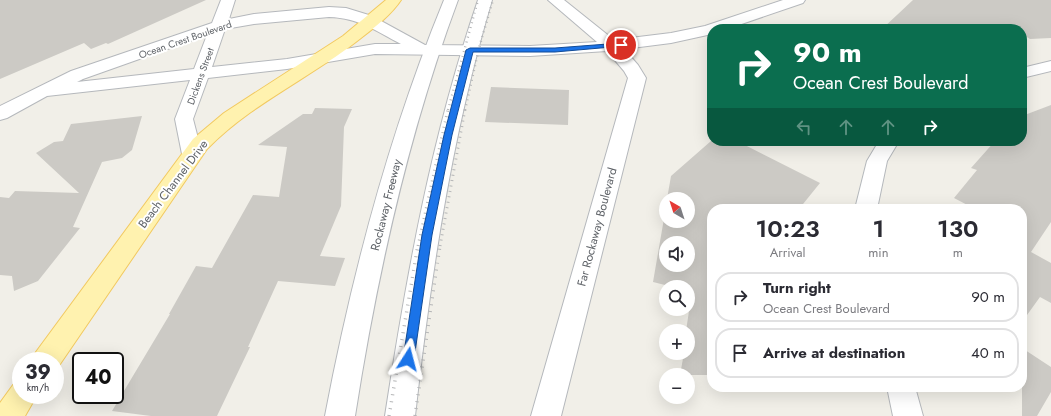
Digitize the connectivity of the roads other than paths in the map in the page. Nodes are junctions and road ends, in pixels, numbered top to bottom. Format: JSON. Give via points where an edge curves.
{"nodes":[{"id":1,"x":228,"y":0,"type":"edge"},
{"id":2,"x":394,"y":0,"type":"edge"},
{"id":3,"x":451,"y":0,"type":"edge"},
{"id":4,"x":485,"y":0,"type":"edge"},
{"id":5,"x":555,"y":0,"type":"edge"},
{"id":6,"x":798,"y":0,"type":"edge"},
{"id":7,"x":370,"y":22,"type":"junction"},
{"id":8,"x":727,"y":24,"type":"edge"},
{"id":9,"x":218,"y":26,"type":"junction"},
{"id":10,"x":707,"y":30,"type":"edge"},
{"id":11,"x":610,"y":46,"type":"junction"},
{"id":12,"x":426,"y":49,"type":"junction"},
{"id":13,"x":470,"y":50,"type":"junction"},
{"id":14,"x":320,"y":59,"type":"junction"},
{"id":15,"x":1051,"y":66,"type":"edge"},
{"id":16,"x":1027,"y":72,"type":"edge"},
{"id":17,"x":201,"y":73,"type":"junction"},
{"id":18,"x":43,"y":91,"type":"junction"},
{"id":19,"x":0,"y":114,"type":"edge"},
{"id":20,"x":886,"y":146,"type":"edge"},
{"id":21,"x":192,"y":154,"type":"junction"},
{"id":22,"x":867,"y":204,"type":"edge"},
{"id":23,"x":52,"y":352,"type":"edge"},
{"id":24,"x":902,"y":392,"type":"edge"},
{"id":25,"x":17,"y":404,"type":"edge"},
{"id":26,"x":8,"y":416,"type":"edge"},
{"id":27,"x":340,"y":416,"type":"edge"},
{"id":28,"x":400,"y":416,"type":"edge"},
{"id":29,"x":546,"y":416,"type":"edge"},
{"id":30,"x":908,"y":416,"type":"edge"}],
"edges":[{"from":1,"to":9,"type":"street","name":"Dickens Street"},
{"from":2,"to":7,"type":"main road","name":"Beach Channel Drive"},
{"from":3,"to":12,"type":"street","name":"Rockaway Freeway"},
{"from":4,"to":13,"type":"street"},
{"from":5,"to":11,"type":"street","name":"Far Rockaway Boulevard"},
{"from":6,"to":8,"type":"street","name":"Ocean Crest Boulevard"},
{"from":7,"to":9,"type":"street","name":"Ocean Crest Boulevard","via":[[350,14],[329,12],[254,18]]},
{"from":7,"to":12,"type":"street","name":"Ocean Crest Boulevard"},
{"from":7,"to":14,"type":"main road","name":"Beach Channel Drive"},
{"from":9,"to":17,"type":"street","name":"Dickens Street"},
{"from":9,"to":18,"type":"street","name":"Ocean Crest Boulevard","via":[[77,75]]},
{"from":10,"to":11,"type":"street","name":"Ocean Crest Boulevard"},
{"from":11,"to":13,"type":"street","name":"Ocean Crest Boulevard","via":[[555,50]]},
{"from":11,"to":29,"type":"street","name":"Far Rockaway Boulevard","via":[[630,65],[637,78]]},
{"from":12,"to":13,"type":"street","name":"Ocean Crest Boulevard"},
{"from":12,"to":14,"type":"street","name":"Ocean Crest Boulevard","via":[[375,49]]},
{"from":12,"to":27,"type":"street","name":"Rockaway Freeway","via":[[362,300]]},
{"from":13,"to":28,"type":"street","via":[[448,135],[427,235]]},
{"from":14,"to":17,"type":"street","name":"Ocean Crest Boulevard"},
{"from":14,"to":21,"type":"main road","name":"Beach Channel Drive","via":[[228,120],[206,138]]},
{"from":15,"to":16,"type":"street"},
{"from":17,"to":18,"type":"street","name":"Ocean Crest Boulevard"},
{"from":17,"to":21,"type":"street","name":"Dickens Street","via":[[184,119]]},
{"from":18,"to":19,"type":"street","name":"Ocean Crest Boulevard"},
{"from":20,"to":22,"type":"street","via":[[877,161]]},
{"from":21,"to":23,"type":"main road","name":"Beach Channel Drive"},
{"from":24,"to":30,"type":"street"},
{"from":25,"to":26,"type":"main road"}]}
